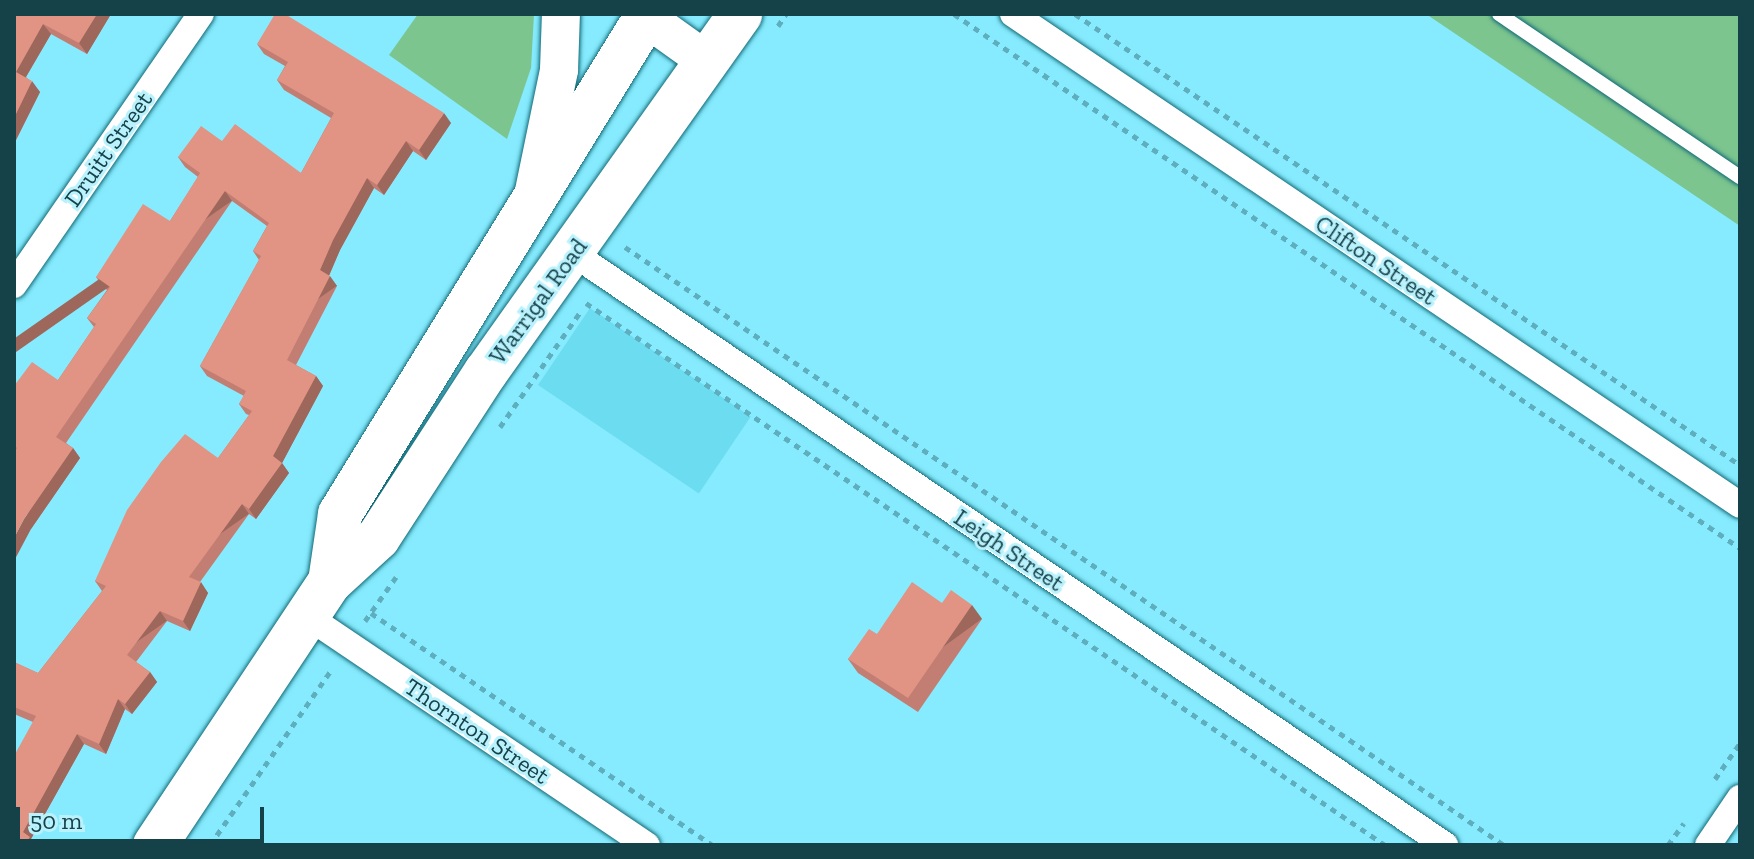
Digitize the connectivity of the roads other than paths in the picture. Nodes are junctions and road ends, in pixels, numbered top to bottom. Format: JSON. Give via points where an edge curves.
{"nodes":[{"id":1,"x":201,"y":14,"type":"edge"},
{"id":2,"x":561,"y":14,"type":"edge"},
{"id":3,"x":740,"y":14,"type":"edge"},
{"id":4,"x":1013,"y":14,"type":"edge"},
{"id":5,"x":1499,"y":14,"type":"edge"},
{"id":6,"x":645,"y":15,"type":"edge"},
{"id":7,"x":708,"y":62,"type":"junction"},
{"id":8,"x":1740,"y":177,"type":"edge"},
{"id":9,"x":532,"y":202,"type":"junction"},
{"id":10,"x":574,"y":254,"type":"junction"},
{"id":11,"x":14,"y":285,"type":"edge"},
{"id":12,"x":1740,"y":505,"type":"edge"},
{"id":13,"x":318,"y":599,"type":"junction"},
{"id":14,"x":1740,"y":798,"type":"edge"},
{"id":15,"x":155,"y":845,"type":"edge"},
{"id":16,"x":647,"y":845,"type":"edge"},
{"id":17,"x":1445,"y":845,"type":"edge"},
{"id":18,"x":1708,"y":845,"type":"edge"}],
"edges":[{"from":1,"to":11,"type":"street","name":"Druitt Street"},
{"from":2,"to":9,"type":"main road","via":[[559,70]]},
{"from":3,"to":7,"type":"highway","name":"Warrigal Road"},
{"from":4,"to":12,"type":"street","name":"Clifton Street"},
{"from":5,"to":8,"type":"lane"},
{"from":6,"to":7,"type":"main road"},
{"from":6,"to":9,"type":"highway","name":"Warrigal Road"},
{"from":7,"to":10,"type":"highway","name":"Warrigal Road"},
{"from":9,"to":13,"type":"highway","name":"Warrigal Road","via":[[340,514]]},
{"from":10,"to":13,"type":"highway","name":"Warrigal Road","via":[[486,372],[378,538]]},
{"from":10,"to":17,"type":"street","name":"Leigh Street"},
{"from":13,"to":15,"type":"highway","name":"Warrigal Road"},
{"from":13,"to":16,"type":"street","name":"Thornton Street"},
{"from":14,"to":18,"type":"street"}]}
